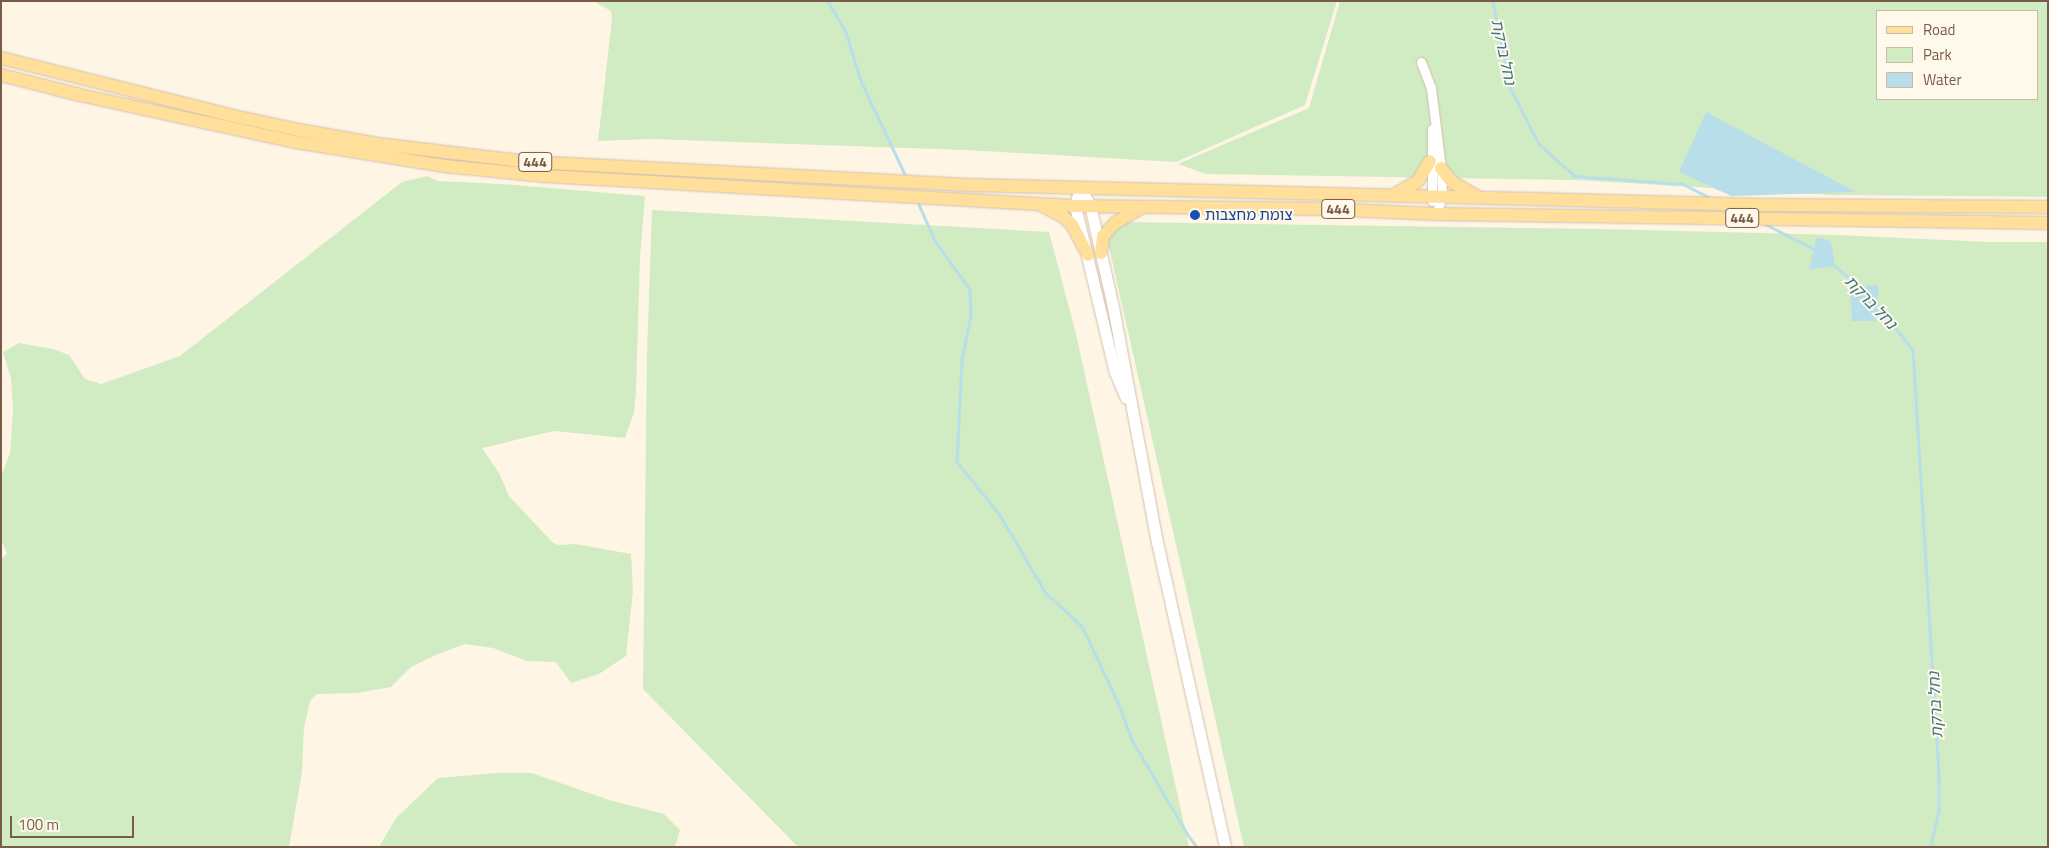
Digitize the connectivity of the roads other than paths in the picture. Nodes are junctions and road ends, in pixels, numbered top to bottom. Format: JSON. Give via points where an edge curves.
{"nodes":[{"id":1,"x":1,"y":58,"type":"edge"},
{"id":2,"x":1421,"y":62,"type":"dead end"},
{"id":3,"x":1,"y":75,"type":"edge"},
{"id":4,"x":1436,"y":165,"type":"junction"},
{"id":5,"x":1080,"y":187,"type":"junction"},
{"id":6,"x":1394,"y":195,"type":"junction"},
{"id":7,"x":1436,"y":196,"type":"junction"},
{"id":8,"x":1478,"y":197,"type":"junction"},
{"id":9,"x":1035,"y":202,"type":"junction"},
{"id":10,"x":1090,"y":205,"type":"junction"},
{"id":11,"x":1075,"y":206,"type":"junction"},
{"id":12,"x":1144,"y":207,"type":"junction"},
{"id":13,"x":2048,"y":207,"type":"edge"},
{"id":14,"x":1436,"y":214,"type":"junction"},
{"id":15,"x":2048,"y":223,"type":"edge"},
{"id":16,"x":1094,"y":254,"type":"junction"},
{"id":17,"x":1225,"y":847,"type":"edge"}],
"edges":[{"from":1,"to":5,"type":"main road","number":"444","via":[[228,115],[447,153],[587,166],[971,186]]},
{"from":2,"to":4,"type":"street","via":[[1433,99]]},
{"from":3,"to":9,"type":"main road","number":"444","via":[[296,142],[446,166],[546,176]]},
{"from":4,"to":6,"type":"main road","via":[[1418,181]]},
{"from":4,"to":7,"type":"street"},
{"from":4,"to":8,"type":"main road","via":[[1452,182]]},
{"from":5,"to":6,"type":"main road","number":"444"},
{"from":5,"to":10,"type":"main road"},
{"from":5,"to":11,"type":"main road"},
{"from":6,"to":7,"type":"main road","number":"444"},
{"from":7,"to":8,"type":"main road","number":"444"},
{"from":7,"to":14,"type":"street"},
{"from":8,"to":13,"type":"main road","number":"444","via":[[1765,205]]},
{"from":9,"to":11,"type":"main road","number":"444"},
{"from":9,"to":16,"type":"main road","via":[[1072,225]]},
{"from":10,"to":11,"type":"main road","number":"444"},
{"from":10,"to":12,"type":"main road","number":"444"},
{"from":10,"to":16,"type":"main road"},
{"from":11,"to":16,"type":"main road"},
{"from":12,"to":14,"type":"main road","number":"444"},
{"from":12,"to":16,"type":"main road","via":[[1115,223],[1103,236]]},
{"from":14,"to":15,"type":"main road","number":"444"},
{"from":16,"to":17,"type":"main road","via":[[1126,368],[1130,408],[1157,542]]}]}
